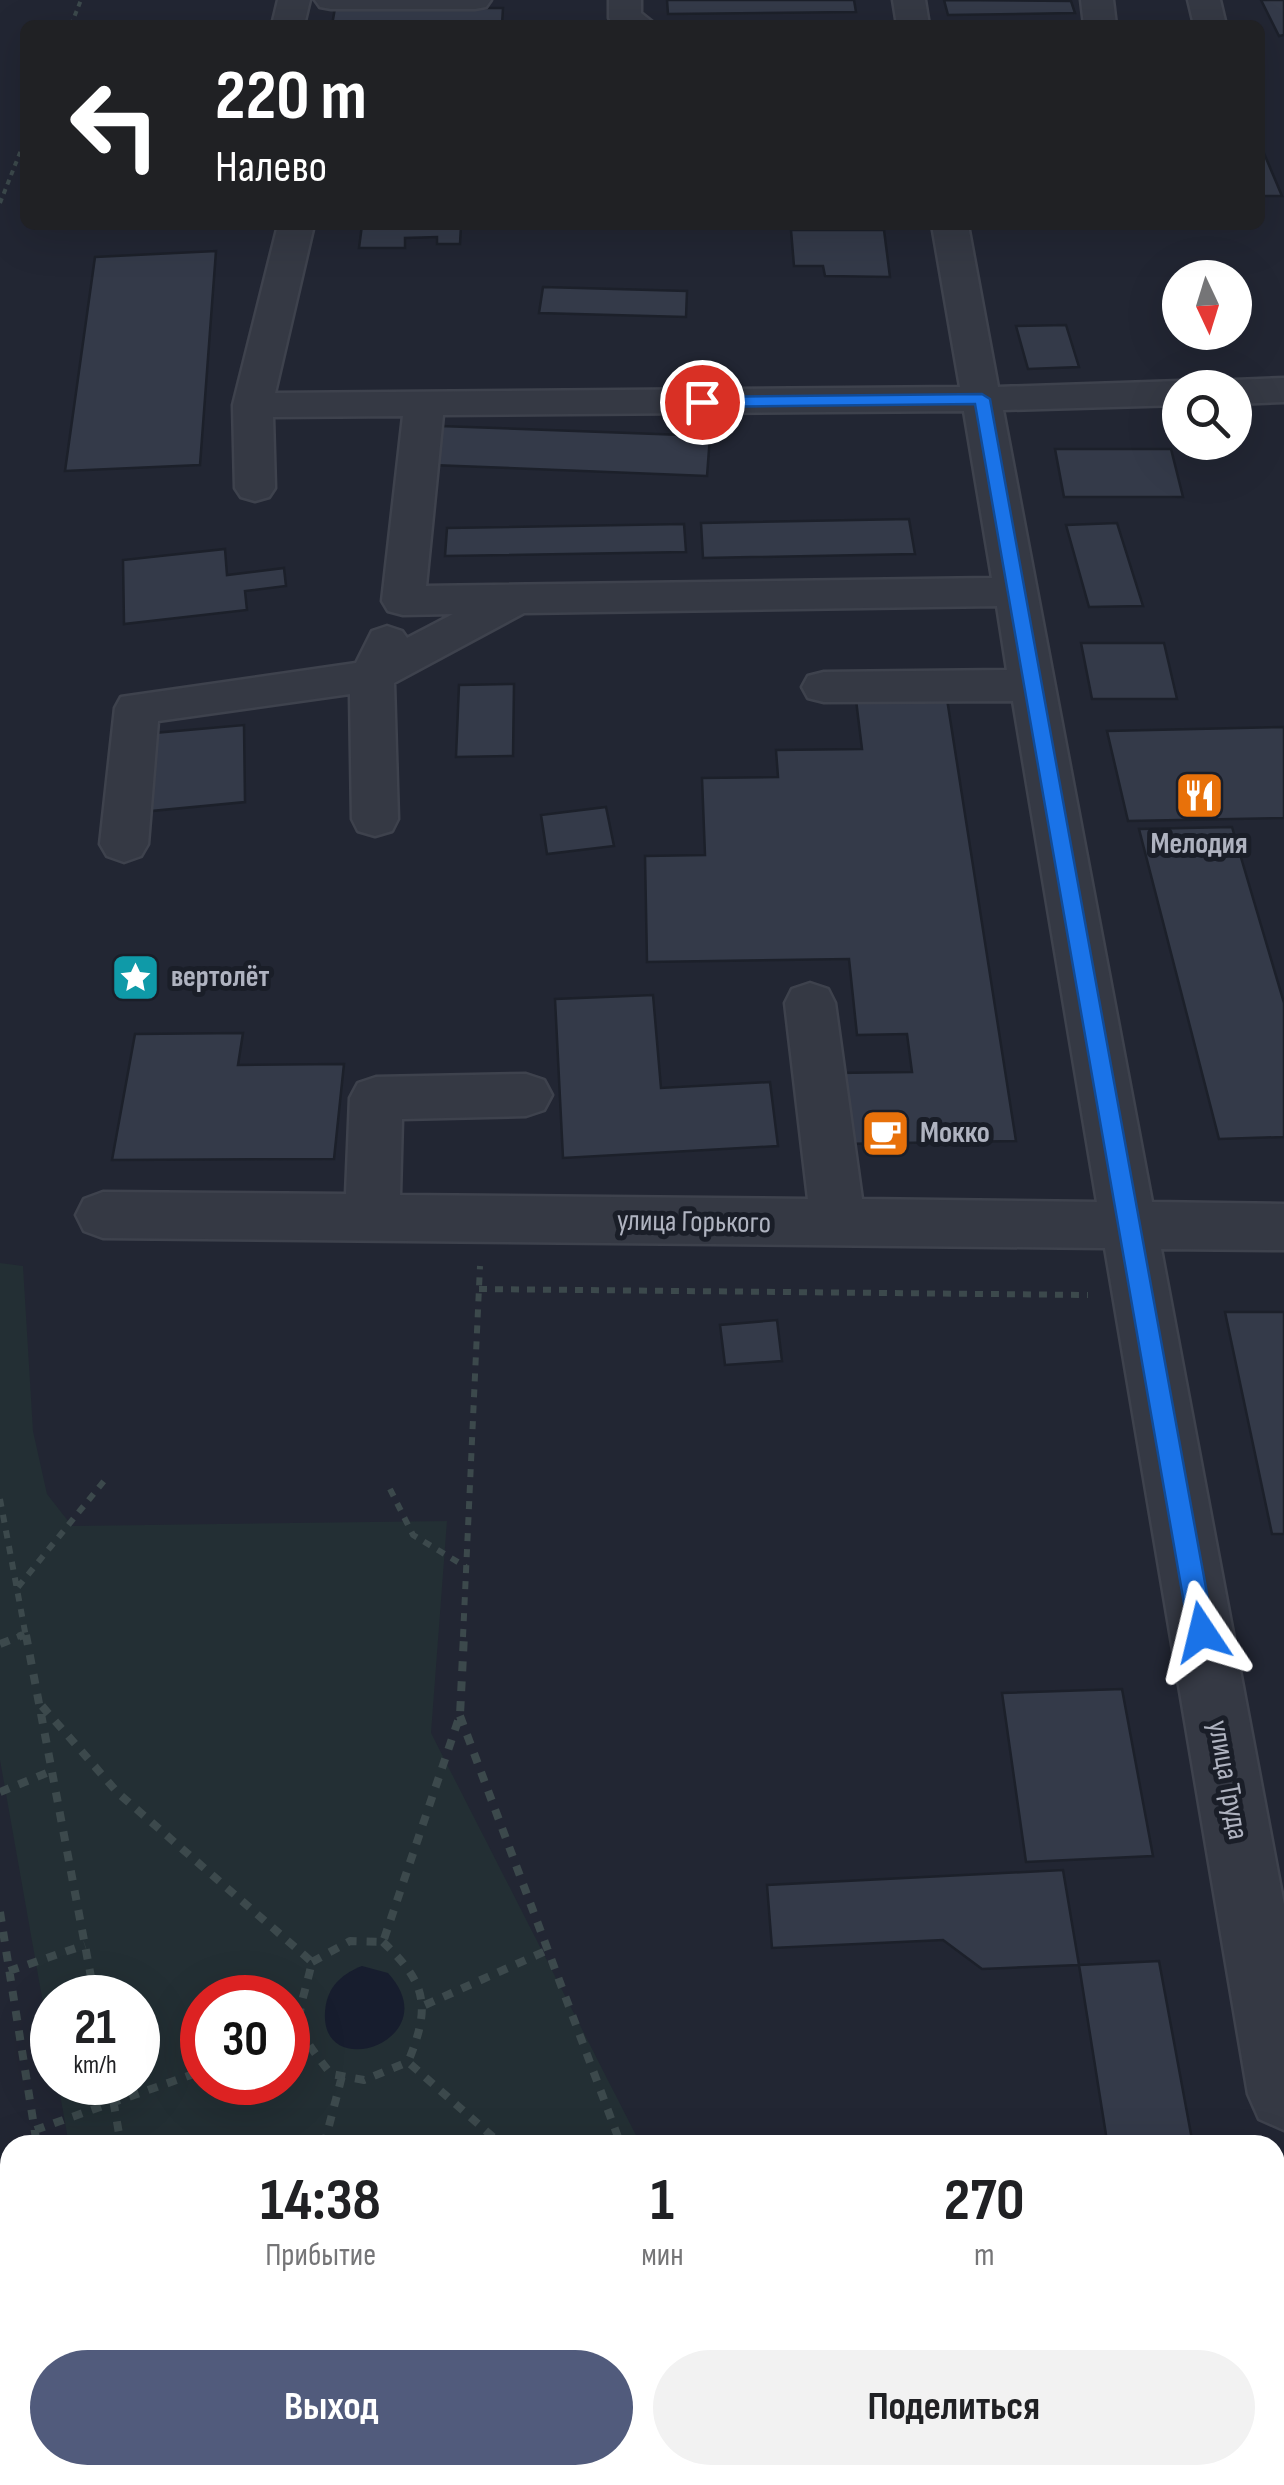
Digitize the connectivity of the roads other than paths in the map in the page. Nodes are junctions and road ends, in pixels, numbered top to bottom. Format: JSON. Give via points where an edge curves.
{"nodes":[{"id":1,"x":331,"y":0,"type":"edge"},
{"id":2,"x":476,"y":0,"type":"edge"},
{"id":3,"x":295,"y":230,"type":"edge"},
{"id":4,"x":951,"y":230,"type":"edge"},
{"id":5,"x":1284,"y":390,"type":"edge"},
{"id":6,"x":1252,"y":391,"type":"edge"},
{"id":7,"x":1162,"y":394,"type":"edge"},
{"id":8,"x":982,"y":399,"type":"junction"},
{"id":9,"x":253,"y":405,"type":"junction"},
{"id":10,"x":424,"y":405,"type":"junction"},
{"id":11,"x":255,"y":488,"type":"dead end"},
{"id":12,"x":1016,"y":592,"type":"junction"},
{"id":13,"x":516,"y":599,"type":"junction"},
{"id":14,"x":404,"y":601,"type":"junction"},
{"id":15,"x":372,"y":676,"type":"junction"},
{"id":16,"x":1032,"y":685,"type":"junction"},
{"id":17,"x":824,"y":687,"type":"dead end"},
{"id":18,"x":375,"y":819,"type":"dead end"},
{"id":19,"x":124,"y":844,"type":"dead end"},
{"id":20,"x":810,"y":1003,"type":"dead end"},
{"id":21,"x":526,"y":1095,"type":"dead end"},
{"id":22,"x":103,"y":1214,"type":"dead end"},
{"id":23,"x":372,"y":1218,"type":"junction"},
{"id":24,"x":838,"y":1223,"type":"junction"},
{"id":25,"x":1129,"y":1227,"type":"junction"},
{"id":26,"x":1284,"y":1227,"type":"edge"},
{"id":27,"x":1284,"y":2094,"type":"edge"}],
"edges":[{"from":1,"to":2,"type":"street"},
{"from":3,"to":9,"type":"street"},
{"from":4,"to":8,"type":"street","name":"улица Труда"},
{"from":5,"to":6,"type":"street"},
{"from":7,"to":8,"type":"street"},
{"from":8,"to":10,"type":"street"},
{"from":8,"to":12,"type":"street","name":"улица Труда"},
{"from":9,"to":10,"type":"street"},
{"from":9,"to":11,"type":"street"},
{"from":10,"to":14,"type":"street"},
{"from":12,"to":13,"type":"street"},
{"from":12,"to":16,"type":"street","name":"улица Труда"},
{"from":13,"to":14,"type":"street"},
{"from":13,"to":15,"type":"street"},
{"from":14,"to":15,"type":"street"},
{"from":15,"to":18,"type":"street"},
{"from":15,"to":19,"type":"street","via":[[137,708]]},
{"from":16,"to":17,"type":"street"},
{"from":16,"to":25,"type":"street","name":"улица Труда"},
{"from":20,"to":24,"type":"street"},
{"from":21,"to":23,"type":"street","via":[[376,1098]]},
{"from":22,"to":23,"type":"street","name":"улица Горького"},
{"from":23,"to":24,"type":"street","name":"улица Горького"},
{"from":24,"to":25,"type":"street","name":"улица Горького"},
{"from":25,"to":26,"type":"street","name":"улица Горького"},
{"from":25,"to":27,"type":"street","name":"улица Труда"}]}
